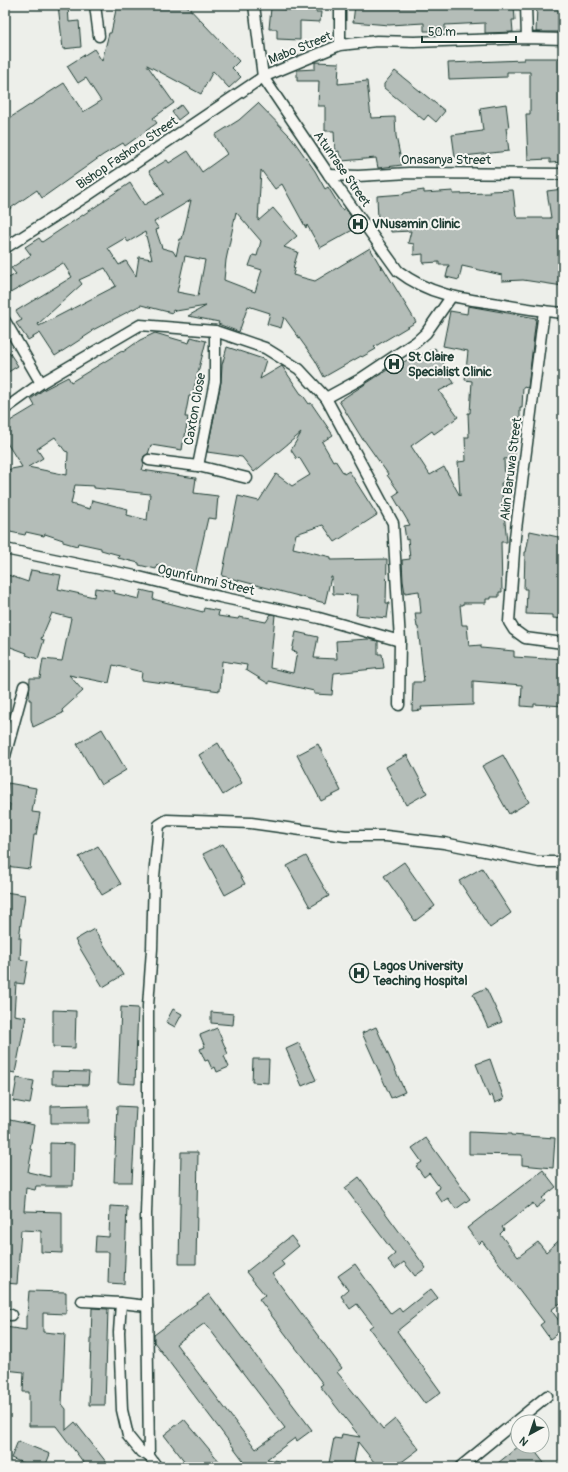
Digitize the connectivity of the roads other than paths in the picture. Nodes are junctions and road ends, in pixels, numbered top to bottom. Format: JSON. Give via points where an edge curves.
{"nodes":[{"id":1,"x":95,"y":5,"type":"edge"},
{"id":2,"x":254,"y":5,"type":"edge"},
{"id":3,"x":340,"y":5,"type":"edge"},
{"id":4,"x":526,"y":5,"type":"edge"},
{"id":5,"x":99,"y":36,"type":"dead end"},
{"id":6,"x":527,"y":38,"type":"junction"},
{"id":7,"x":563,"y":39,"type":"edge"},
{"id":8,"x":340,"y":45,"type":"junction"},
{"id":9,"x":263,"y":77,"type":"junction"},
{"id":10,"x":563,"y":174,"type":"edge"},
{"id":11,"x":329,"y":175,"type":"junction"},
{"id":12,"x":5,"y":248,"type":"edge"},
{"id":13,"x":451,"y":297,"type":"junction"},
{"id":14,"x":544,"y":311,"type":"junction"},
{"id":15,"x":563,"y":313,"type":"edge"},
{"id":16,"x":5,"y":321,"type":"edge"},
{"id":17,"x":215,"y":331,"type":"junction"},
{"id":18,"x":42,"y":382,"type":"junction"},
{"id":19,"x":326,"y":398,"type":"junction"},
{"id":20,"x":5,"y":409,"type":"edge"},
{"id":21,"x":149,"y":460,"type":"dead end"},
{"id":22,"x":198,"y":466,"type":"junction"},
{"id":23,"x":246,"y":478,"type":"dead end"},
{"id":24,"x":5,"y":549,"type":"edge"},
{"id":25,"x":400,"y":641,"type":"junction"},
{"id":26,"x":563,"y":643,"type":"edge"},
{"id":27,"x":24,"y":686,"type":"dead end"},
{"id":28,"x":399,"y":705,"type":"dead end"},
{"id":29,"x":6,"y":754,"type":"edge"},
{"id":30,"x":563,"y":862,"type":"edge"},
{"id":31,"x":82,"y":1301,"type":"dead end"},
{"id":32,"x":121,"y":1302,"type":"junction"},
{"id":33,"x":147,"y":1306,"type":"junction"},
{"id":34,"x":547,"y":1396,"type":"dead end"},
{"id":35,"x":149,"y":1456,"type":"junction"},
{"id":36,"x":157,"y":1467,"type":"edge"},
{"id":37,"x":460,"y":1467,"type":"edge"}],
"edges":[{"from":1,"to":5,"type":"street"},
{"from":2,"to":9,"type":"street"},
{"from":3,"to":8,"type":"street"},
{"from":4,"to":6,"type":"street"},
{"from":6,"to":7,"type":"street","name":"Mabo Street"},
{"from":6,"to":8,"type":"street","name":"Mabo Street","via":[[377,41]]},
{"from":8,"to":9,"type":"street","name":"Mabo Street"},
{"from":9,"to":11,"type":"street","name":"Atunrase Street"},
{"from":9,"to":12,"type":"street","name":"Bishop Fashoro Street"},
{"from":10,"to":11,"type":"street","name":"Onasanya Street"},
{"from":11,"to":13,"type":"street","name":"Atunrase Street","via":[[398,271],[411,281]]},
{"from":13,"to":14,"type":"street","name":"Atunrase Street"},
{"from":13,"to":19,"type":"street","via":[[426,333],[416,342],[366,376]]},
{"from":14,"to":15,"type":"street","name":"Atunrase Street"},
{"from":14,"to":26,"type":"street","name":"Akin Baruwa Street","via":[[515,537],[509,622],[514,630],[525,638]]},
{"from":16,"to":18,"type":"street"},
{"from":17,"to":18,"type":"street","via":[[140,325]]},
{"from":17,"to":19,"type":"street","via":[[265,348],[280,357],[299,369]]},
{"from":17,"to":22,"type":"street","name":"Caxton Close","via":[[215,381]]},
{"from":18,"to":20,"type":"street"},
{"from":19,"to":25,"type":"street","via":[[393,523]]},
{"from":21,"to":22,"type":"street"},
{"from":22,"to":23,"type":"street"},
{"from":24,"to":25,"type":"street","name":"Ogunfunmi Street","via":[[319,618]]},
{"from":25,"to":28,"type":"street"},
{"from":27,"to":29,"type":"street"},
{"from":30,"to":33,"type":"street","via":[[539,862],[436,842],[386,836],[345,836],[251,823],[167,820],[159,825],[148,1006]]},
{"from":31,"to":32,"type":"street"},
{"from":32,"to":33,"type":"street"},
{"from":32,"to":35,"type":"street","via":[[119,1332],[122,1410],[128,1436],[141,1452]]},
{"from":33,"to":35,"type":"street"},
{"from":34,"to":37,"type":"street"},
{"from":35,"to":36,"type":"street"}]}
